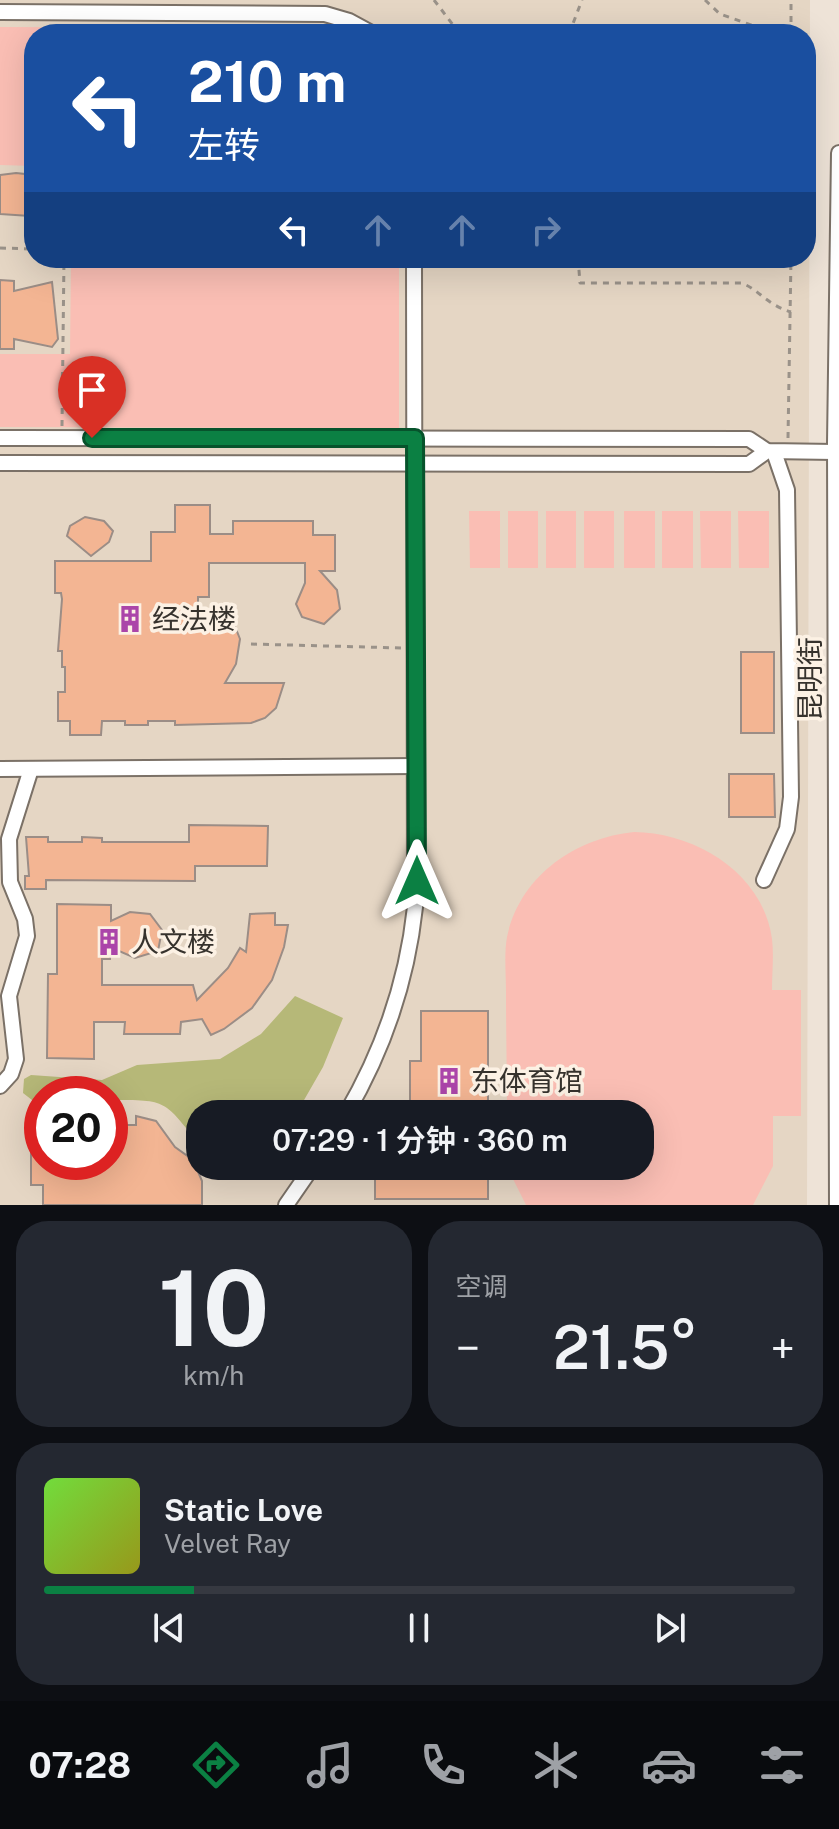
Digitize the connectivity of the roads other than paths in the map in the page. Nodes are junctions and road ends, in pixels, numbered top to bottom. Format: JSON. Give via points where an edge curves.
{"nodes":[{"id":1,"x":0,"y":12,"type":"edge"},
{"id":2,"x":355,"y":24,"type":"edge"},
{"id":3,"x":839,"y":153,"type":"edge"},
{"id":4,"x":414,"y":268,"type":"edge"},
{"id":5,"x":0,"y":438,"type":"edge"},
{"id":6,"x":415,"y":438,"type":"junction"},
{"id":7,"x":837,"y":446,"type":"edge"},
{"id":8,"x":776,"y":452,"type":"junction"},
{"id":9,"x":0,"y":463,"type":"edge"},
{"id":10,"x":415,"y":464,"type":"junction"},
{"id":11,"x":416,"y":766,"type":"junction"},
{"id":12,"x":0,"y":769,"type":"edge"},
{"id":13,"x":31,"y":769,"type":"junction"},
{"id":14,"x":5,"y":830,"type":"edge"},
{"id":15,"x":764,"y":880,"type":"dead end"},
{"id":16,"x":0,"y":1086,"type":"edge"},
{"id":17,"x":353,"y":1100,"type":"edge"},
{"id":18,"x":303,"y":1180,"type":"edge"},
{"id":19,"x":286,"y":1205,"type":"edge"},
{"id":20,"x":837,"y":1205,"type":"edge"}],
"edges":[{"from":1,"to":2,"type":"street","via":[[325,14]]},
{"from":3,"to":7,"type":"street","name":"昆明街"},
{"from":4,"to":6,"type":"street"},
{"from":5,"to":6,"type":"street"},
{"from":6,"to":8,"type":"street","via":[[749,439]]},
{"from":6,"to":10,"type":"street"},
{"from":7,"to":8,"type":"street"},
{"from":7,"to":20,"type":"street","name":"昆明街"},
{"from":8,"to":10,"type":"street","via":[[749,464]]},
{"from":8,"to":15,"type":"street","via":[[787,490],[791,797],[787,829]]},
{"from":9,"to":10,"type":"street"},
{"from":10,"to":11,"type":"street"},
{"from":11,"to":13,"type":"street"},
{"from":11,"to":17,"type":"street","via":[[417,881],[408,959],[388,1029]]},
{"from":12,"to":13,"type":"street"},
{"from":13,"to":14,"type":"street"},
{"from":14,"to":16,"type":"street","via":[[10,882],[27,936],[9,996],[16,1059]]},
{"from":18,"to":19,"type":"street"}]}
